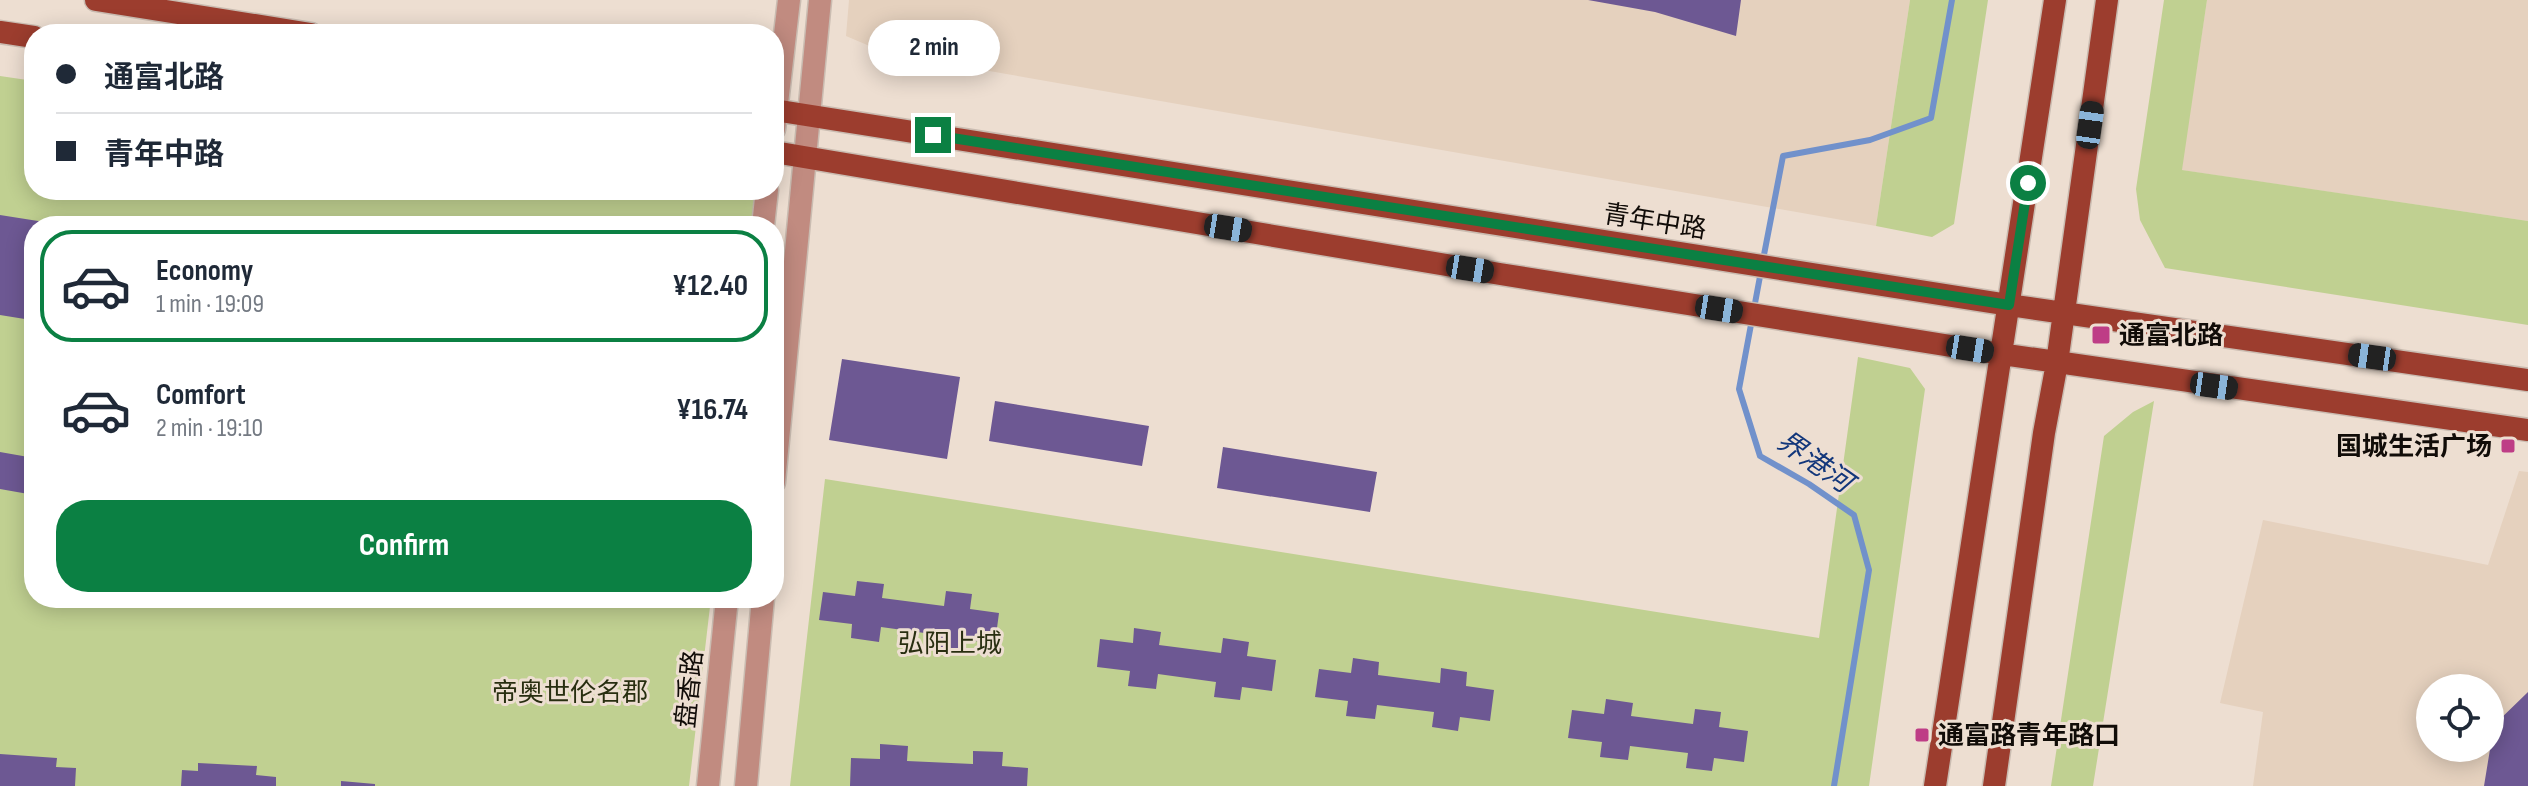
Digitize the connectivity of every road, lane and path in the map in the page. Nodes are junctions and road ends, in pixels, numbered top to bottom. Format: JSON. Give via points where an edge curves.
{"nodes":[{"id":1,"x":96,"y":0,"type":"edge"},
{"id":2,"x":789,"y":0,"type":"edge"},
{"id":3,"x":820,"y":0,"type":"edge"},
{"id":4,"x":2055,"y":0,"type":"edge"},
{"id":5,"x":2107,"y":0,"type":"edge"},
{"id":6,"x":248,"y":24,"type":"edge"},
{"id":7,"x":0,"y":32,"type":"edge"},
{"id":8,"x":24,"y":36,"type":"edge"},
{"id":9,"x":784,"y":42,"type":"edge"},
{"id":10,"x":810,"y":116,"type":"junction"},
{"id":11,"x":784,"y":117,"type":"edge"},
{"id":12,"x":784,"y":153,"type":"edge"},
{"id":13,"x":804,"y":156,"type":"junction"},
{"id":14,"x":2009,"y":305,"type":"junction"},
{"id":15,"x":2064,"y":312,"type":"junction"},
{"id":16,"x":2001,"y":354,"type":"junction"},
{"id":17,"x":2057,"y":363,"type":"junction"},
{"id":18,"x":784,"y":373,"type":"edge"},
{"id":19,"x":2528,"y":380,"type":"edge"},
{"id":20,"x":2528,"y":430,"type":"edge"},
{"id":21,"x":726,"y":608,"type":"edge"},
{"id":22,"x":762,"y":608,"type":"edge"},
{"id":23,"x":708,"y":786,"type":"edge"},
{"id":24,"x":746,"y":786,"type":"edge"},
{"id":25,"x":1935,"y":786,"type":"edge"},
{"id":26,"x":1994,"y":786,"type":"edge"}],
"edges":[{"from":1,"to":6,"type":"main road"},
{"from":2,"to":9,"type":"street"},
{"from":3,"to":10,"type":"street"},
{"from":4,"to":14,"type":"main road"},
{"from":5,"to":15,"type":"main road"},
{"from":7,"to":8,"type":"main road"},
{"from":10,"to":11,"type":"main road","name":"青年中路"},
{"from":10,"to":13,"type":"street"},
{"from":10,"to":14,"type":"main road","name":"青年中路"},
{"from":12,"to":13,"type":"main road"},
{"from":13,"to":16,"type":"main road"},
{"from":13,"to":18,"type":"street"},
{"from":14,"to":15,"type":"main road","name":"青年中路"},
{"from":14,"to":16,"type":"main road"},
{"from":15,"to":17,"type":"main road"},
{"from":15,"to":19,"type":"main road","name":"青年中路"},
{"from":16,"to":17,"type":"main road"},
{"from":16,"to":25,"type":"main road"},
{"from":17,"to":20,"type":"main road"},
{"from":17,"to":26,"type":"main road"},
{"from":21,"to":23,"type":"street","name":"盘香路"},
{"from":22,"to":24,"type":"street"}]}
